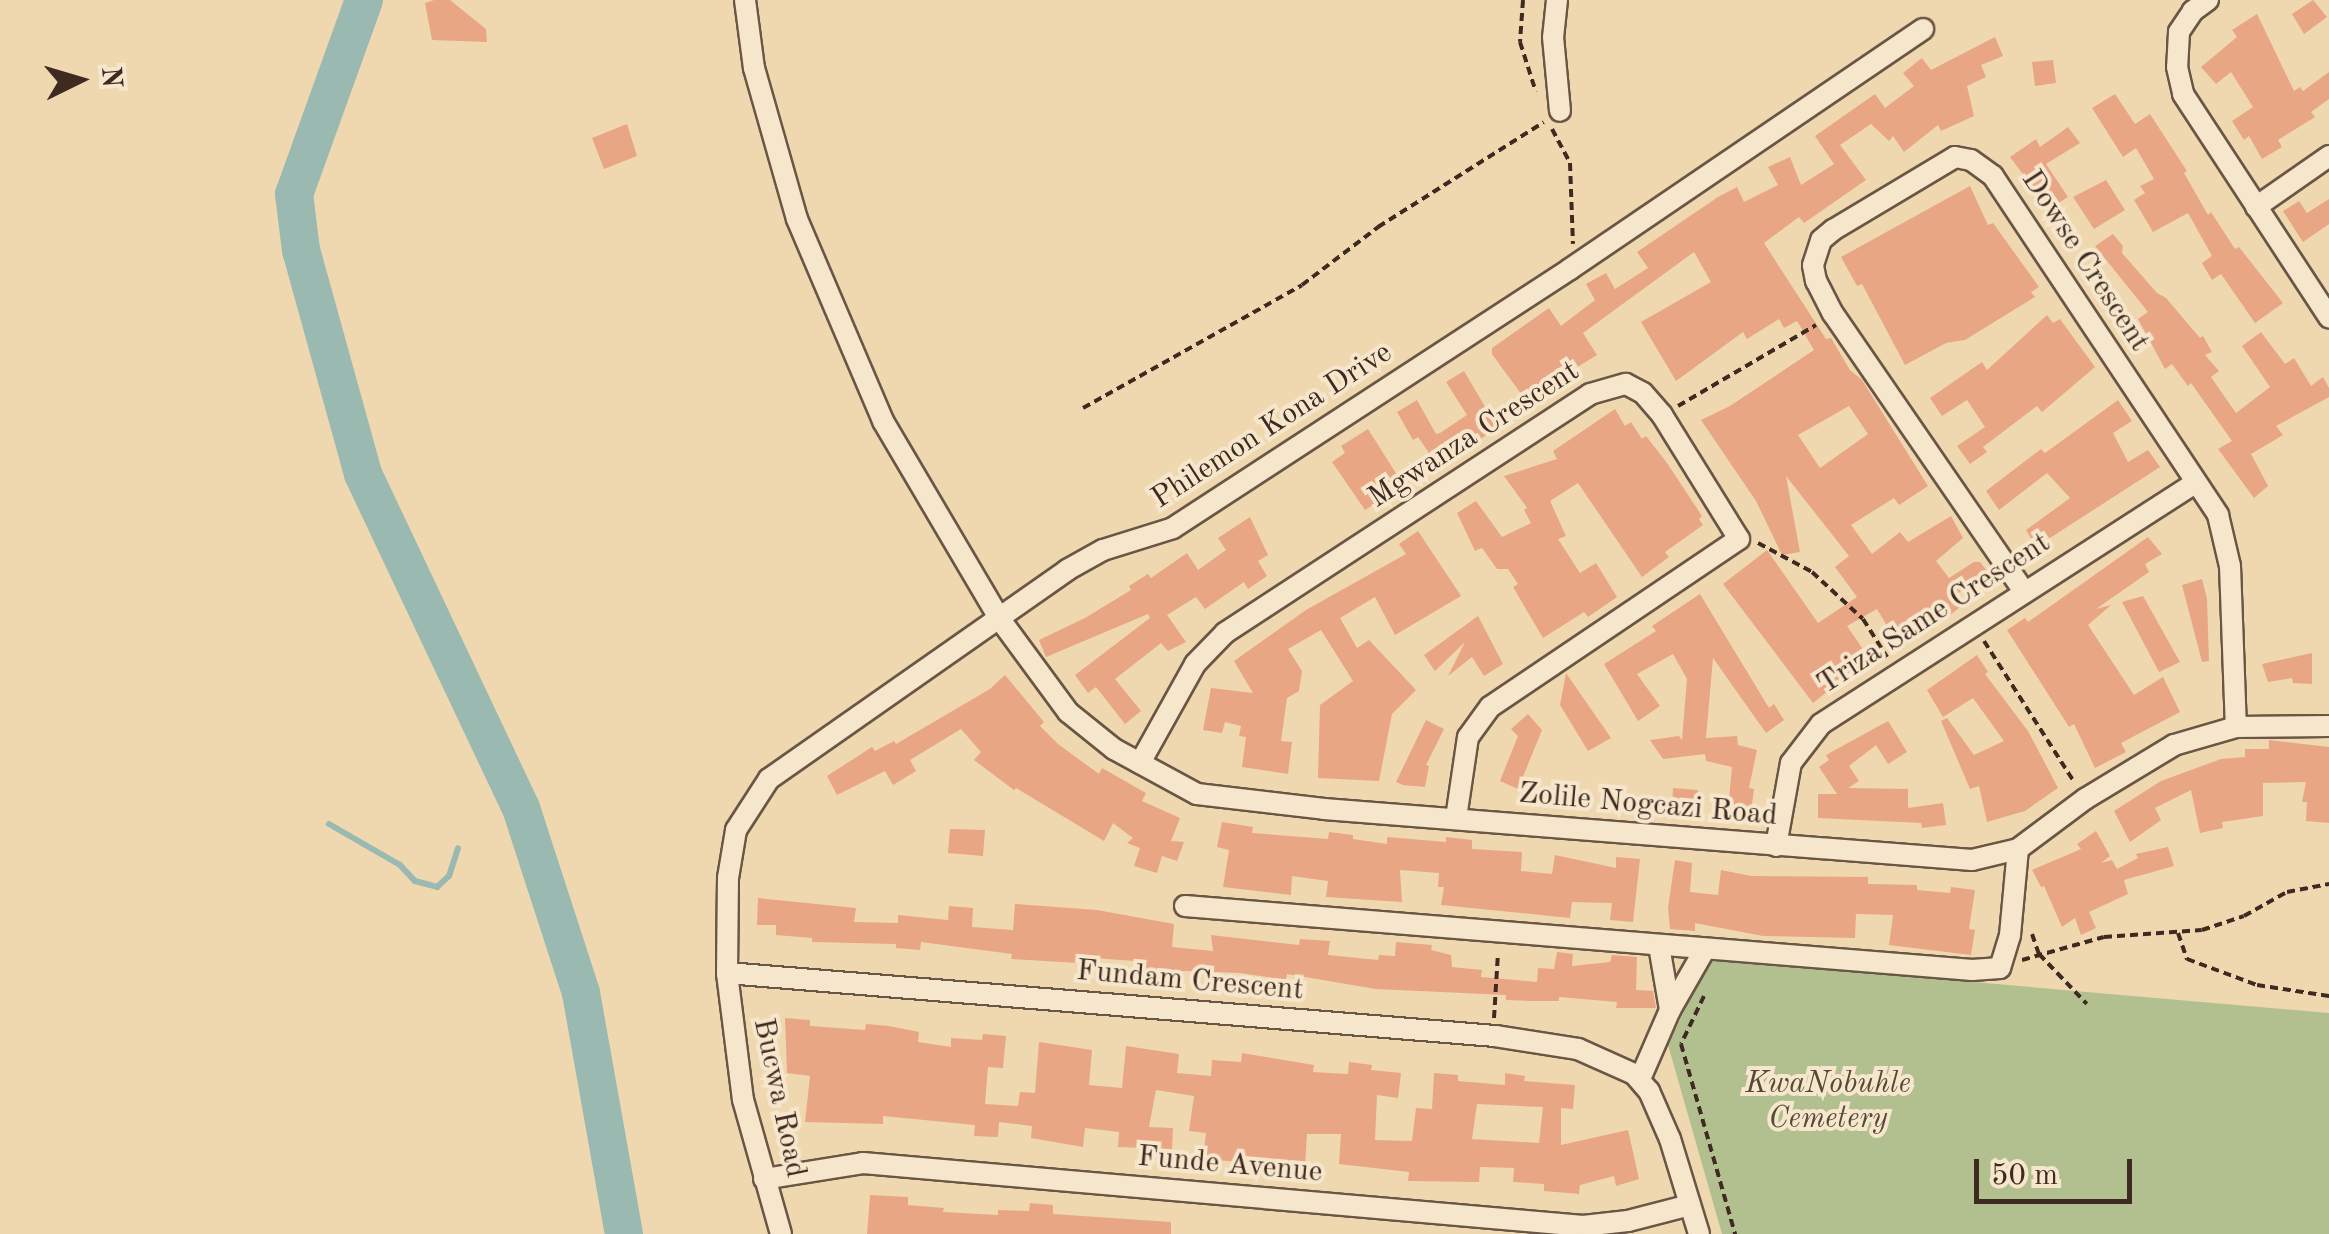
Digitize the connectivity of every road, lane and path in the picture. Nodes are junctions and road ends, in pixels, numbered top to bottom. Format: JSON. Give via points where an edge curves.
{"nodes":[{"id":1,"x":745,"y":0,"type":"edge"},
{"id":2,"x":1523,"y":0,"type":"edge"},
{"id":3,"x":1557,"y":0,"type":"edge"},
{"id":4,"x":2208,"y":0,"type":"edge"},
{"id":5,"x":1923,"y":29,"type":"dead end"},
{"id":6,"x":1554,"y":115,"type":"junction"},
{"id":7,"x":2329,"y":156,"type":"edge"},
{"id":8,"x":2256,"y":207,"type":"junction"},
{"id":9,"x":1570,"y":269,"type":"junction"},
{"id":10,"x":1834,"y":314,"type":"junction"},
{"id":11,"x":2329,"y":317,"type":"edge"},
{"id":12,"x":1083,"y":408,"type":"dead end"},
{"id":13,"x":1662,"y":415,"type":"junction"},
{"id":14,"x":2194,"y":484,"type":"junction"},
{"id":15,"x":1739,"y":539,"type":"junction"},
{"id":16,"x":2022,"y":590,"type":"junction"},
{"id":17,"x":999,"y":618,"type":"junction"},
{"id":18,"x":1973,"y":624,"type":"junction"},
{"id":19,"x":1897,"y":674,"type":"junction"},
{"id":20,"x":2329,"y":726,"type":"edge"},
{"id":21,"x":2236,"y":727,"type":"junction"},
{"id":22,"x":1140,"y":763,"type":"junction"},
{"id":23,"x":2085,"y":800,"type":"junction"},
{"id":24,"x":1456,"y":818,"type":"junction"},
{"id":25,"x":1776,"y":846,"type":"junction"},
{"id":26,"x":2018,"y":848,"type":"junction"},
{"id":27,"x":2329,"y":884,"type":"edge"},
{"id":28,"x":1184,"y":906,"type":"dead end"},
{"id":29,"x":2027,"y":919,"type":"dead end"},
{"id":30,"x":1500,"y":933,"type":"junction"},
{"id":31,"x":2178,"y":934,"type":"junction"},
{"id":32,"x":1659,"y":946,"type":"junction"},
{"id":33,"x":1705,"y":950,"type":"junction"},
{"id":34,"x":2039,"y":954,"type":"junction"},
{"id":35,"x":2000,"y":968,"type":"junction"},
{"id":36,"x":726,"y":972,"type":"junction"},
{"id":37,"x":1710,"y":984,"type":"dead end"},
{"id":38,"x":2329,"y":996,"type":"edge"},
{"id":39,"x":2087,"y":1004,"type":"dead end"},
{"id":40,"x":1670,"y":1010,"type":"junction"},
{"id":41,"x":1495,"y":1036,"type":"junction"},
{"id":42,"x":1640,"y":1079,"type":"junction"},
{"id":43,"x":764,"y":1179,"type":"junction"},
{"id":44,"x":1690,"y":1204,"type":"junction"},
{"id":45,"x":781,"y":1234,"type":"edge"},
{"id":46,"x":1699,"y":1234,"type":"edge"},
{"id":47,"x":1735,"y":1234,"type":"edge"}],
"edges":[{"from":1,"to":17,"type":"street","name":"Zolile Nogcazi Road","via":[[754,68],[797,219],[883,421]]},
{"from":2,"to":6,"type":"path","via":[[1524,64]]},
{"from":3,"to":6,"type":"street"},
{"from":4,"to":8,"type":"street","via":[[2179,32],[2176,67],[2183,94]]},
{"from":5,"to":9,"type":"street","name":"Philemon Kona Drive"},
{"from":6,"to":9,"type":"path","via":[[1574,182]]},
{"from":6,"to":12,"type":"path","via":[[1378,227],[1302,285]]},
{"from":7,"to":8,"type":"street"},
{"from":8,"to":11,"type":"street"},
{"from":9,"to":17,"type":"street","name":"Philemon Kona Drive","via":[[1173,528],[1089,556]]},
{"from":10,"to":13,"type":"path"},
{"from":10,"to":14,"type":"street","name":"Dowse Crescent","via":[[1816,281],[1820,240],[1947,159],[1971,160],[1993,176]]},
{"from":10,"to":16,"type":"street","name":"Dowse Crescent"},
{"from":13,"to":15,"type":"street","name":"Mgwanza Crescent"},
{"from":13,"to":22,"type":"street","name":"Mgwanza Crescent","via":[[1626,384],[1590,394],[1265,606],[1202,653]]},
{"from":14,"to":16,"type":"street","name":"Triza Same Crescent"},
{"from":14,"to":21,"type":"street","name":"Dowse Crescent","via":[[2218,515],[2226,540]]},
{"from":15,"to":19,"type":"path","via":[[1812,572],[1863,619]]},
{"from":15,"to":24,"type":"street","via":[[1490,708],[1468,736]]},
{"from":16,"to":18,"type":"street","name":"Triza Same Crescent"},
{"from":17,"to":22,"type":"street","name":"Zolile Nogcazi Road","via":[[1068,712]]},
{"from":17,"to":36,"type":"street","name":"Philemon Kona Drive","via":[[769,779],[736,830]]},
{"from":18,"to":19,"type":"street","name":"Triza Same Crescent"},
{"from":18,"to":23,"type":"path"},
{"from":19,"to":25,"type":"street","name":"Triza Same Crescent","via":[[1801,745],[1786,780]]},
{"from":20,"to":21,"type":"street","name":"Zolile Nogcazi Road"},
{"from":21,"to":23,"type":"street","name":"Zolile Nogcazi Road","via":[[2174,745]]},
{"from":22,"to":24,"type":"street","name":"Zolile Nogcazi Road","via":[[1222,800]]},
{"from":23,"to":26,"type":"street","name":"Zolile Nogcazi Road"},
{"from":24,"to":25,"type":"street","name":"Zolile Nogcazi Road"},
{"from":25,"to":26,"type":"street","name":"Zolile Nogcazi Road","via":[[1972,860]]},
{"from":26,"to":35,"type":"street"},
{"from":27,"to":31,"type":"path","via":[[2287,892],[2244,916]]},
{"from":28,"to":30,"type":"street"},
{"from":29,"to":34,"type":"path"},
{"from":30,"to":32,"type":"street"},
{"from":30,"to":41,"type":"path"},
{"from":31,"to":34,"type":"path","via":[[2104,937]]},
{"from":31,"to":38,"type":"path","via":[[2188,958],[2256,985]]},
{"from":32,"to":33,"type":"street"},
{"from":32,"to":40,"type":"street"},
{"from":33,"to":35,"type":"street","via":[[1867,966]]},
{"from":33,"to":40,"type":"street"},
{"from":34,"to":35,"type":"path"},
{"from":34,"to":39,"type":"path"},
{"from":36,"to":41,"type":"street","name":"Fundam Crescent"},
{"from":36,"to":43,"type":"street","name":"Bucwa Road","via":[[732,1040]]},
{"from":37,"to":47,"type":"path","via":[[1680,1044]]},
{"from":40,"to":42,"type":"street"},
{"from":41,"to":42,"type":"street","name":"Fundam Crescent","via":[[1578,1049]]},
{"from":42,"to":44,"type":"street","via":[[1670,1139]]},
{"from":43,"to":44,"type":"street","name":"Funde Avenue","via":[[863,1163],[1583,1226]]},
{"from":43,"to":45,"type":"street","name":"Bucwa Road"},
{"from":44,"to":46,"type":"street"}]}
